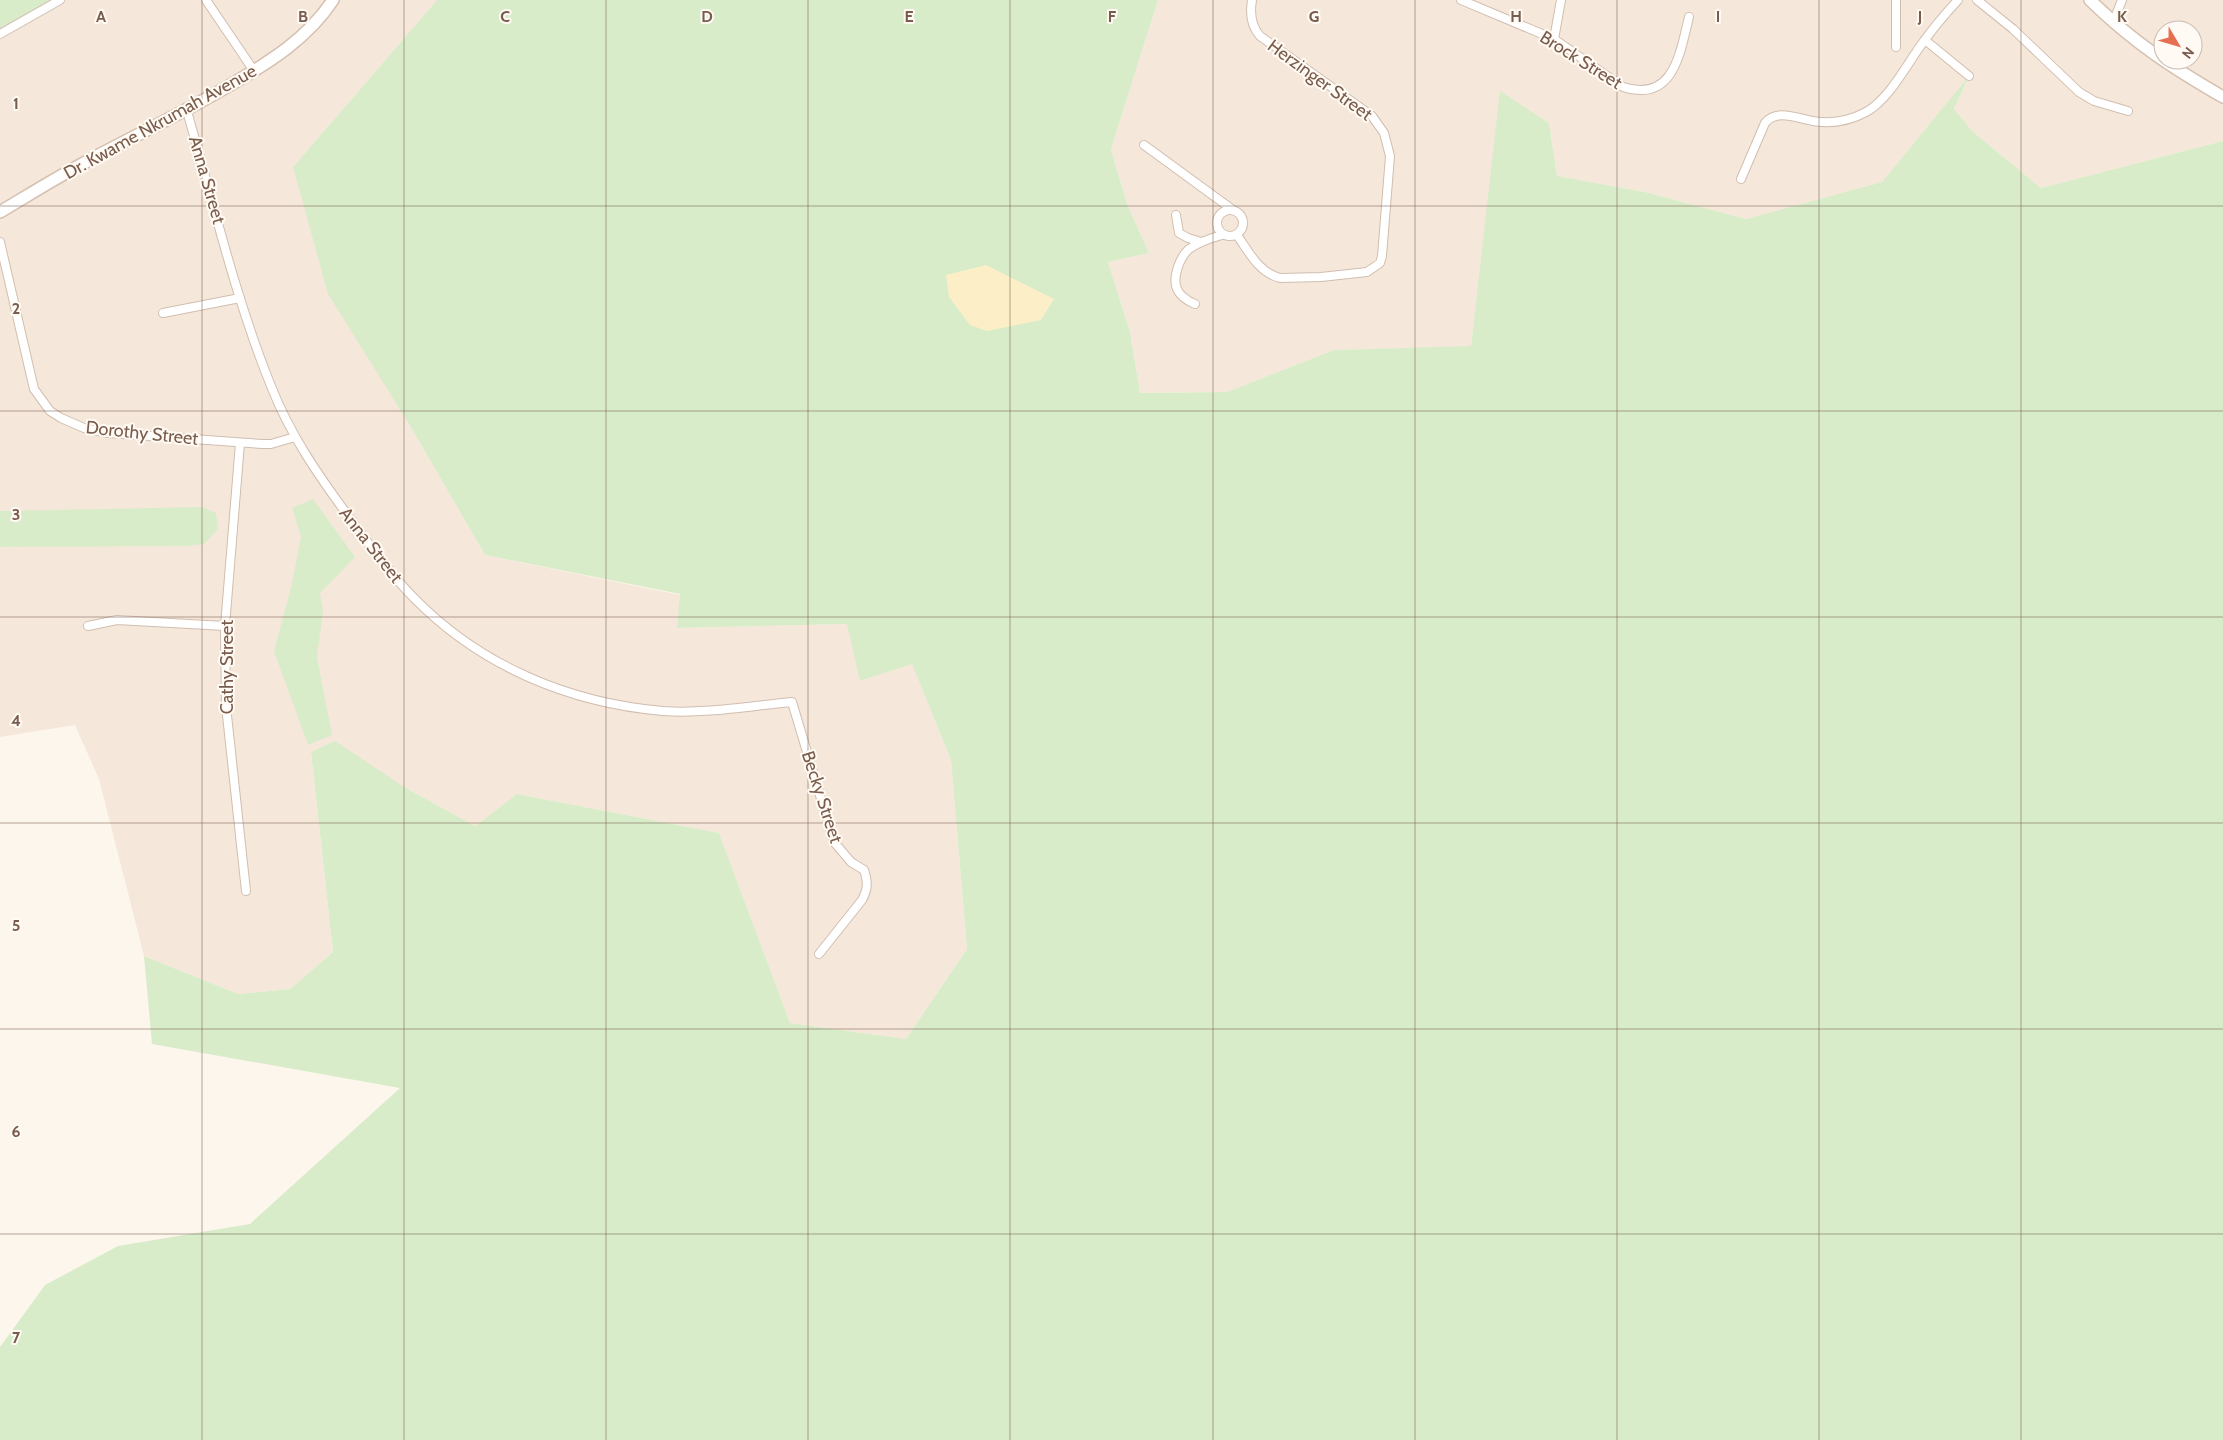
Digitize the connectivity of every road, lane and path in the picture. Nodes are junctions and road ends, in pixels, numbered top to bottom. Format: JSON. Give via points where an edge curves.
{"nodes":[{"id":1,"x":60,"y":0,"type":"edge"},
{"id":2,"x":206,"y":0,"type":"edge"},
{"id":3,"x":333,"y":0,"type":"edge"},
{"id":4,"x":1252,"y":0,"type":"edge"},
{"id":5,"x":1461,"y":0,"type":"edge"},
{"id":6,"x":1561,"y":0,"type":"edge"},
{"id":7,"x":1896,"y":0,"type":"edge"},
{"id":8,"x":1958,"y":0,"type":"edge"},
{"id":9,"x":1977,"y":0,"type":"edge"},
{"id":10,"x":2090,"y":0,"type":"edge"},
{"id":11,"x":2122,"y":0,"type":"edge"},
{"id":12,"x":1689,"y":17,"type":"dead end"},
{"id":13,"x":2113,"y":23,"type":"junction"},
{"id":14,"x":0,"y":34,"type":"edge"},
{"id":15,"x":1554,"y":39,"type":"junction"},
{"id":16,"x":1925,"y":40,"type":"junction"},
{"id":17,"x":1896,"y":47,"type":"dead end"},
{"id":18,"x":254,"y":71,"type":"junction"},
{"id":19,"x":1969,"y":76,"type":"dead end"},
{"id":20,"x":2223,"y":97,"type":"edge"},
{"id":21,"x":187,"y":111,"type":"junction"},
{"id":22,"x":2128,"y":111,"type":"dead end"},
{"id":23,"x":1144,"y":145,"type":"dead end"},
{"id":24,"x":1741,"y":179,"type":"dead end"},
{"id":25,"x":1233,"y":210,"type":"junction"},
{"id":26,"x":0,"y":212,"type":"edge"},
{"id":27,"x":1176,"y":215,"type":"dead end"},
{"id":28,"x":1237,"y":234,"type":"junction"},
{"id":29,"x":1222,"y":235,"type":"junction"},
{"id":30,"x":0,"y":242,"type":"edge"},
{"id":31,"x":1201,"y":242,"type":"junction"},
{"id":32,"x":240,"y":298,"type":"junction"},
{"id":33,"x":1195,"y":304,"type":"dead end"},
{"id":34,"x":163,"y":313,"type":"dead end"},
{"id":35,"x":295,"y":437,"type":"junction"},
{"id":36,"x":240,"y":443,"type":"junction"},
{"id":37,"x":88,"y":626,"type":"dead end"},
{"id":38,"x":225,"y":626,"type":"junction"},
{"id":39,"x":792,"y":702,"type":"joint"},
{"id":40,"x":246,"y":891,"type":"dead end"},
{"id":41,"x":819,"y":954,"type":"dead end"}],
"edges":[{"from":1,"to":14,"type":"street"},
{"from":2,"to":18,"type":"street"},
{"from":3,"to":18,"type":"street","name":"Dr. Kwame Nkrumah Avenue","via":[[293,45]]},
{"from":4,"to":28,"type":"street","name":"Herzinger Street","via":[[1252,19],[1260,36],[1372,116],[1384,133],[1390,156],[1383,250],[1380,262],[1367,272],[1280,278],[1260,268]]},
{"from":5,"to":15,"type":"street","name":"Brock Street"},
{"from":6,"to":15,"type":"street"},
{"from":7,"to":17,"type":"street"},
{"from":8,"to":16,"type":"street"},
{"from":9,"to":22,"type":"street","via":[[2013,29],[2079,92],[2094,101]]},
{"from":10,"to":13,"type":"street"},
{"from":11,"to":13,"type":"street"},
{"from":12,"to":15,"type":"street","name":"Brock Street","via":[[1676,67],[1664,81],[1648,91],[1623,87]]},
{"from":13,"to":20,"type":"street","via":[[2171,68]]},
{"from":16,"to":19,"type":"street"},
{"from":16,"to":24,"type":"street","via":[[1883,98],[1866,112],[1844,120],[1821,122],[1772,116],[1765,123]]},
{"from":18,"to":21,"type":"street","name":"Dr. Kwame Nkrumah Avenue"},
{"from":21,"to":26,"type":"street","name":"Dr. Kwame Nkrumah Avenue","via":[[81,164]]},
{"from":21,"to":32,"type":"street","name":"Anna Street"},
{"from":23,"to":25,"type":"street"},
{"from":25,"to":28,"type":"street","via":[[1242,218],[1242,230]]},
{"from":25,"to":29,"type":"street","via":[[1218,218],[1217,227]]},
{"from":27,"to":31,"type":"street","via":[[1179,232]]},
{"from":28,"to":29,"type":"street","via":[[1230,237]]},
{"from":29,"to":31,"type":"street"},
{"from":30,"to":36,"type":"street","name":"Dorothy Street","via":[[34,389],[50,411],[71,424],[108,433]]},
{"from":31,"to":33,"type":"street","via":[[1182,258],[1175,280],[1182,297]]},
{"from":32,"to":34,"type":"street"},
{"from":32,"to":35,"type":"street","name":"Anna Street","via":[[271,386]]},
{"from":35,"to":36,"type":"street","name":"Dorothy Street","via":[[271,444]]},
{"from":35,"to":39,"type":"street","name":"Anna Street","via":[[319,478],[388,570],[416,600],[480,652],[527,678],[582,697],[665,711]]},
{"from":36,"to":38,"type":"street","name":"Cathy Street"},
{"from":37,"to":38,"type":"street","via":[[117,620]]},
{"from":38,"to":40,"type":"street","name":"Cathy Street","via":[[226,706]]},
{"from":39,"to":41,"type":"street","name":"Becky Street","via":[[834,842],[851,862],[864,870],[868,882],[862,900]]}]}
